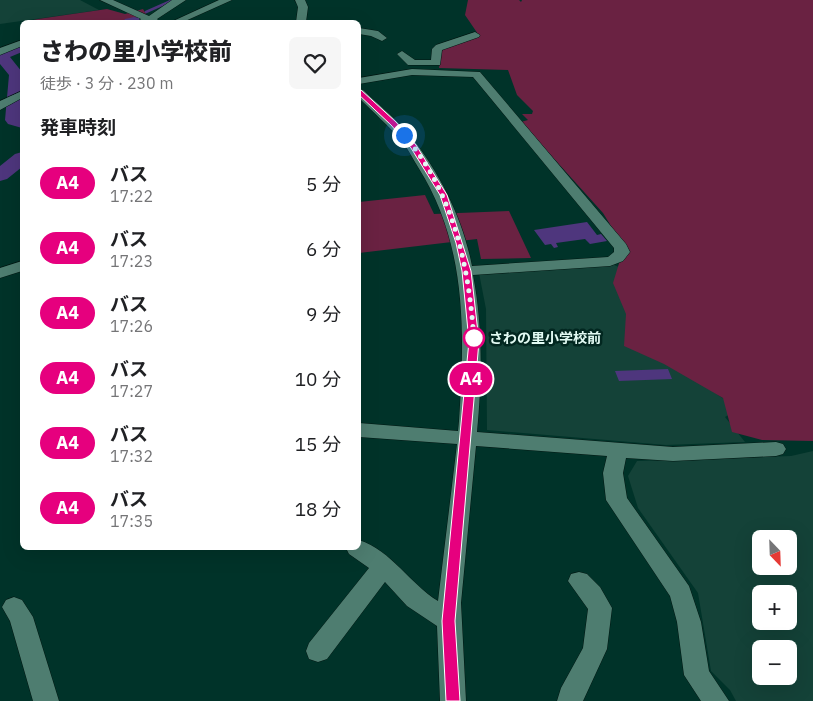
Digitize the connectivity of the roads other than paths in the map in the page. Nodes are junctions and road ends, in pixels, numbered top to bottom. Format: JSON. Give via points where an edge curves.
{"nodes":[{"id":1,"x":108,"y":0,"type":"edge"},
{"id":2,"x":181,"y":0,"type":"edge"},
{"id":3,"x":227,"y":0,"type":"edge"},
{"id":4,"x":235,"y":0,"type":"edge"},
{"id":5,"x":300,"y":0,"type":"edge"},
{"id":6,"x":145,"y":20,"type":"edge"},
{"id":7,"x":153,"y":20,"type":"edge"},
{"id":8,"x":181,"y":20,"type":"edge"},
{"id":9,"x":189,"y":20,"type":"edge"},
{"id":10,"x":302,"y":20,"type":"edge"},
{"id":11,"x":361,"y":31,"type":"edge"},
{"id":12,"x":475,"y":35,"type":"dead end"},
{"id":13,"x":20,"y":44,"type":"edge"},
{"id":14,"x":0,"y":52,"type":"edge"},
{"id":15,"x":436,"y":68,"type":"junction"},
{"id":16,"x":361,"y":81,"type":"edge"},
{"id":17,"x":20,"y":91,"type":"edge"},
{"id":18,"x":20,"y":95,"type":"edge"},
{"id":19,"x":363,"y":99,"type":"edge"},
{"id":20,"x":4,"y":101,"type":"edge"},
{"id":21,"x":20,"y":267,"type":"edge"},
{"id":22,"x":466,"y":271,"type":"junction"},
{"id":23,"x":0,"y":272,"type":"edge"},
{"id":24,"x":361,"y":430,"type":"edge"},
{"id":25,"x":466,"y":439,"type":"junction"},
{"id":26,"x":776,"y":449,"type":"dead end"},
{"id":27,"x":618,"y":450,"type":"junction"},
{"id":28,"x":360,"y":550,"type":"edge"},
{"id":29,"x":384,"y":566,"type":"junction"},
{"id":30,"x":579,"y":581,"type":"dead end"},
{"id":31,"x":14,"y":607,"type":"dead end"},
{"id":32,"x":449,"y":621,"type":"junction"},
{"id":33,"x":318,"y":651,"type":"dead end"},
{"id":34,"x":46,"y":701,"type":"edge"},
{"id":35,"x":453,"y":701,"type":"edge"},
{"id":36,"x":570,"y":701,"type":"edge"},
{"id":37,"x":716,"y":701,"type":"edge"}],
"edges":[{"from":1,"to":6,"type":"street"},
{"from":2,"to":7,"type":"street"},
{"from":3,"to":8,"type":"street"},
{"from":4,"to":9,"type":"street"},
{"from":5,"to":10,"type":"street"},
{"from":11,"to":15,"type":"street","via":[[374,33],[384,39],[412,63]]},
{"from":12,"to":15,"type":"street","via":[[437,49]]},
{"from":13,"to":14,"type":"street"},
{"from":15,"to":16,"type":"street"},
{"from":15,"to":22,"type":"street","via":[[479,77],[622,247],[618,258],[610,260]]},
{"from":17,"to":20,"type":"street"},
{"from":18,"to":20,"type":"street"},
{"from":19,"to":22,"type":"street","via":[[414,147],[444,195]]},
{"from":21,"to":23,"type":"street"},
{"from":22,"to":25,"type":"street","via":[[474,341]]},
{"from":24,"to":25,"type":"street"},
{"from":25,"to":27,"type":"street"},
{"from":25,"to":32,"type":"street"},
{"from":26,"to":27,"type":"street","via":[[673,454]]},
{"from":27,"to":37,"type":"street","via":[[613,473],[616,500],[681,593],[690,622],[697,675]]},
{"from":28,"to":29,"type":"street"},
{"from":29,"to":32,"type":"street","via":[[415,599]]},
{"from":29,"to":33,"type":"street"},
{"from":30,"to":36,"type":"street","via":[[600,608],[596,649]]},
{"from":31,"to":34,"type":"street","via":[[21,617]]},
{"from":32,"to":35,"type":"street"}]}
